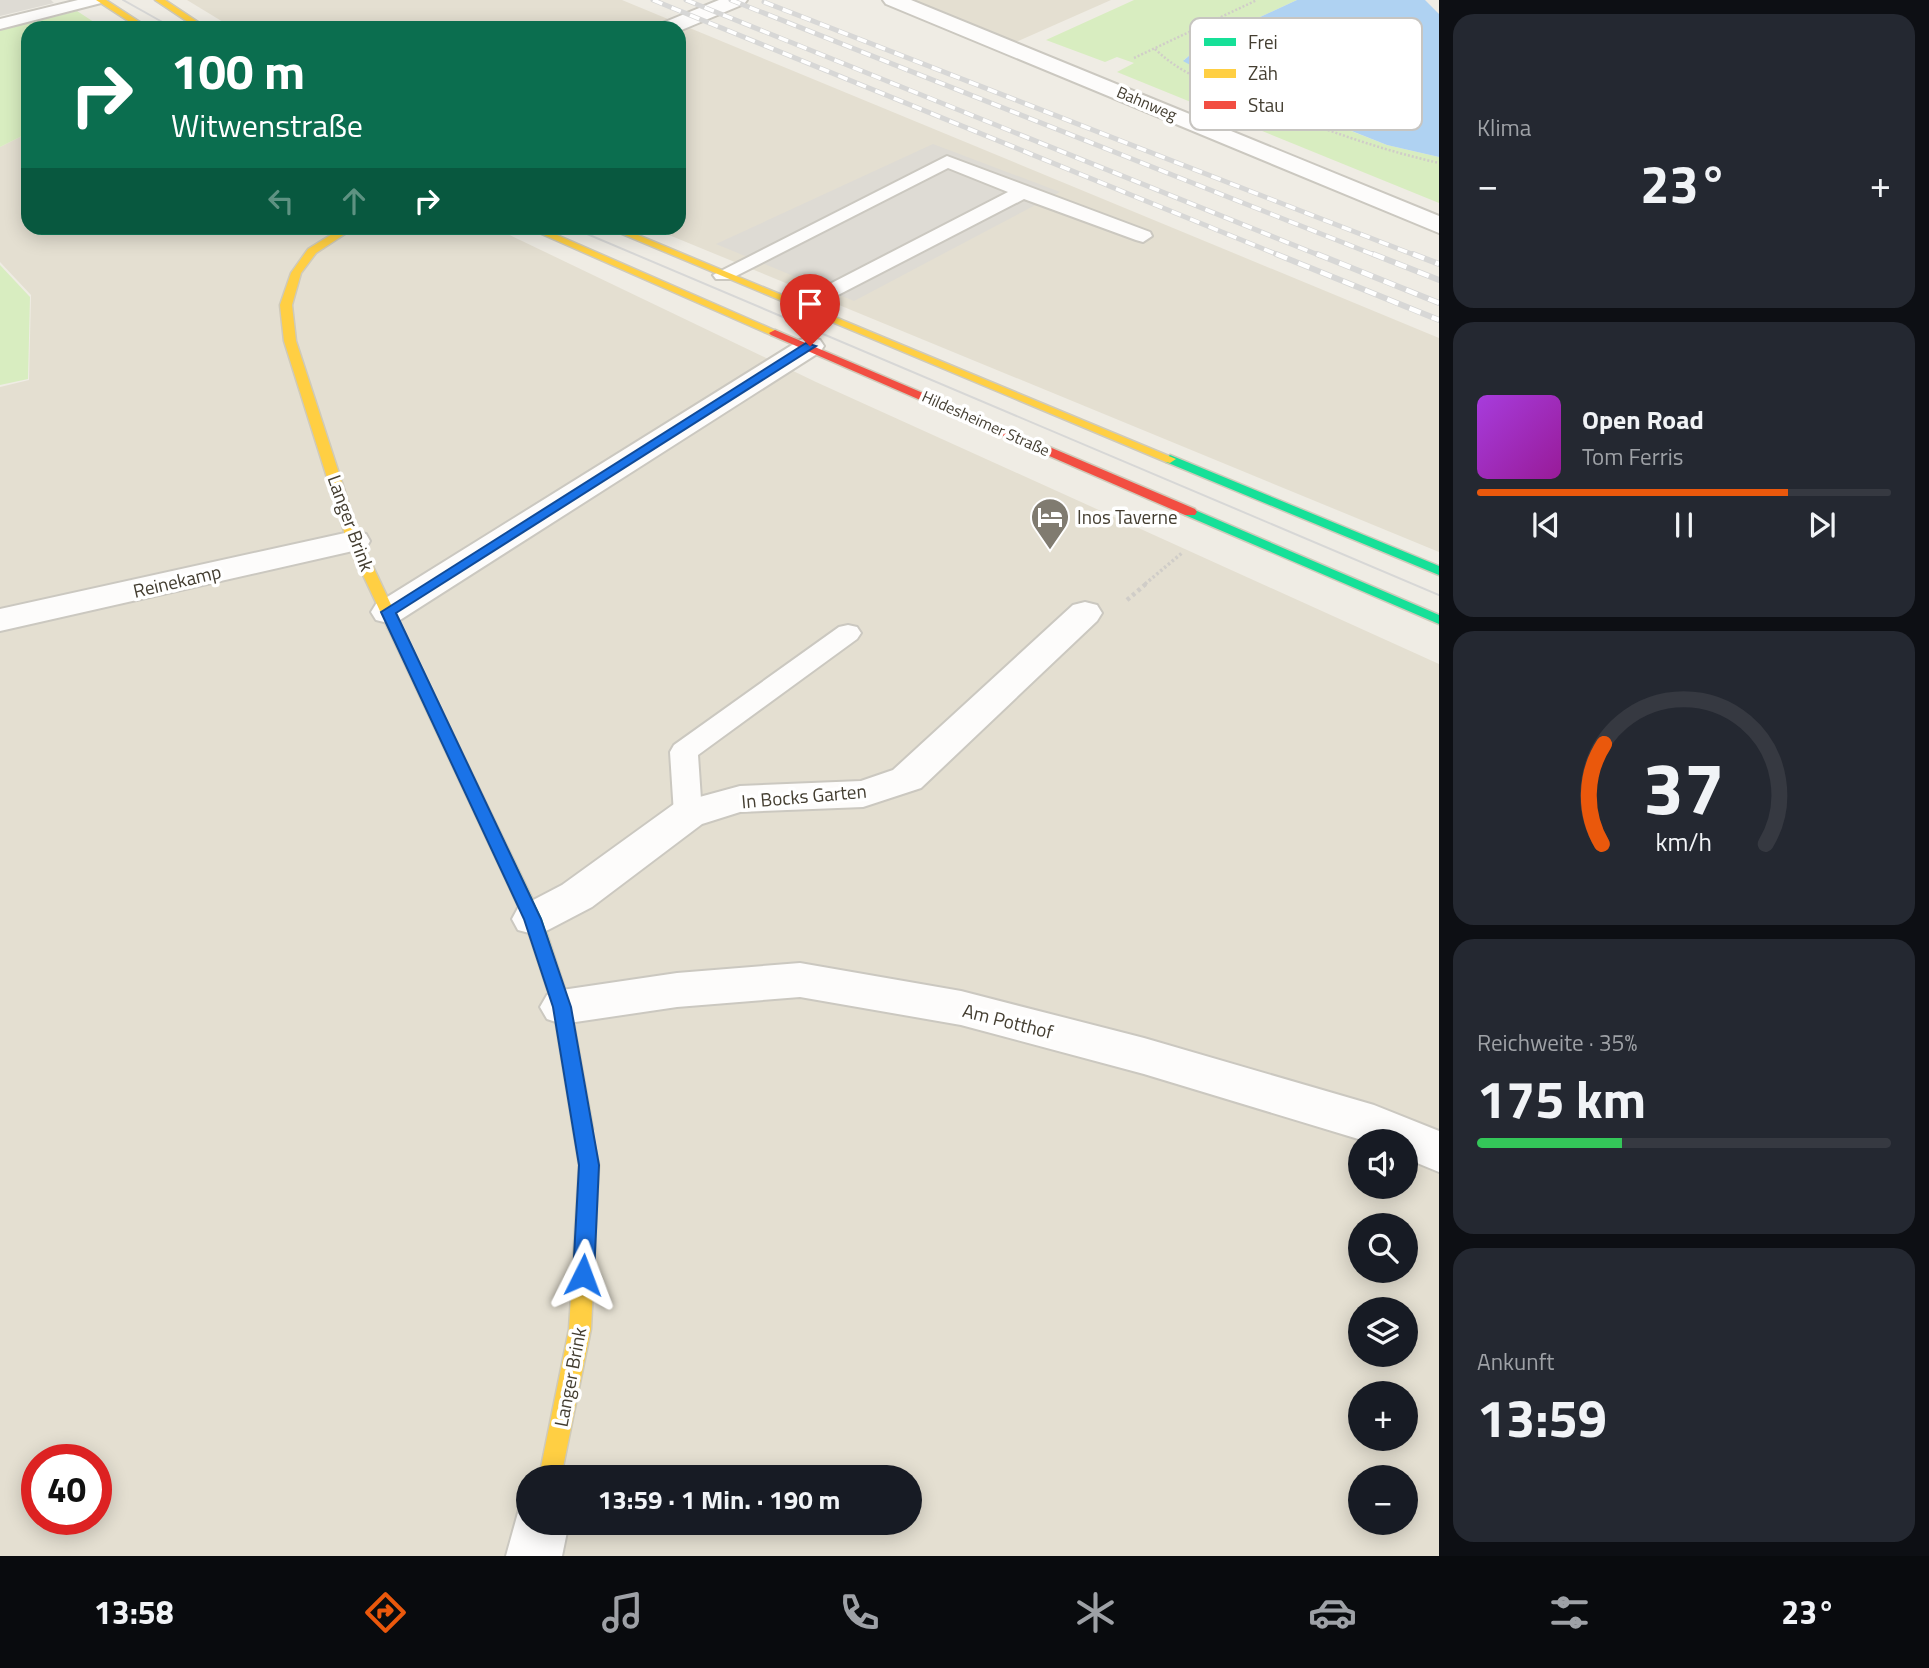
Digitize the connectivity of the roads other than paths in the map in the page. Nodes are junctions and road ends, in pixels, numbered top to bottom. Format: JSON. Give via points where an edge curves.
{"nodes":[{"id":1,"x":98,"y":0,"type":"edge"},
{"id":2,"x":159,"y":0,"type":"edge"},
{"id":3,"x":737,"y":0,"type":"edge"},
{"id":4,"x":893,"y":0,"type":"edge"},
{"id":5,"x":133,"y":21,"type":"edge"},
{"id":6,"x":192,"y":21,"type":"edge"},
{"id":7,"x":684,"y":21,"type":"edge"},
{"id":8,"x":0,"y":24,"type":"edge"},
{"id":9,"x":1190,"y":122,"type":"edge"},
{"id":10,"x":1208,"y":130,"type":"edge"},
{"id":11,"x":1023,"y":192,"type":"junction"},
{"id":12,"x":1439,"y":225,"type":"edge"},
{"id":13,"x":338,"y":235,"type":"edge"},
{"id":14,"x":549,"y":235,"type":"edge"},
{"id":15,"x":629,"y":235,"type":"edge"},
{"id":16,"x":1143,"y":236,"type":"dead end"},
{"id":17,"x":723,"y":275,"type":"junction"},
{"id":18,"x":800,"y":307,"type":"junction"},
{"id":19,"x":810,"y":346,"type":"junction"},
{"id":20,"x":354,"y":541,"type":"junction"},
{"id":21,"x":1439,"y":571,"type":"edge"},
{"id":22,"x":388,"y":612,"type":"junction"},
{"id":23,"x":1086,"y":613,"type":"road end"},
{"id":24,"x":0,"y":620,"type":"edge"},
{"id":25,"x":1439,"y":620,"type":"edge"},
{"id":26,"x":848,"y":633,"type":"dead end"},
{"id":27,"x":688,"y":814,"type":"junction"},
{"id":28,"x":533,"y":919,"type":"junction"},
{"id":29,"x":562,"y":1007,"type":"junction"},
{"id":30,"x":1439,"y":1152,"type":"edge"},
{"id":31,"x":552,"y":1465,"type":"edge"},
{"id":32,"x":538,"y":1535,"type":"edge"},
{"id":33,"x":534,"y":1556,"type":"edge"}],
"edges":[{"from":1,"to":5,"type":"street"},
{"from":1,"to":8,"type":"lane"},
{"from":2,"to":6,"type":"street"},
{"from":3,"to":7,"type":"street"},
{"from":4,"to":9,"type":"street","name":"Bahnweg"},
{"from":10,"to":12,"type":"street","name":"Bahnweg"},
{"from":11,"to":16,"type":"lane"},
{"from":11,"to":17,"type":"lane","via":[[947,161]]},
{"from":11,"to":18,"type":"lane"},
{"from":13,"to":20,"type":"street","name":"Langer Brink","via":[[312,251],[296,273],[286,305],[290,341]]},
{"from":14,"to":19,"type":"street","name":"Hildesheimer Straße"},
{"from":15,"to":17,"type":"street","name":"Hildesheimer Straße"},
{"from":17,"to":18,"type":"street","name":"Hildesheimer Straße"},
{"from":18,"to":21,"type":"street","name":"Hildesheimer Straße"},
{"from":19,"to":22,"type":"street"},
{"from":19,"to":25,"type":"street","name":"Hildesheimer Straße"},
{"from":20,"to":22,"type":"street","name":"Langer Brink"},
{"from":20,"to":24,"type":"street","name":"Reinekamp"},
{"from":22,"to":28,"type":"street","name":"Langer Brink"},
{"from":23,"to":27,"type":"street","name":"In Bocks Garten","via":[[907,779],[863,794],[740,799]]},
{"from":26,"to":27,"type":"lane","via":[[684,752]]},
{"from":27,"to":28,"type":"street","name":"In Bocks Garten","via":[[577,896]]},
{"from":28,"to":29,"type":"street","name":"Langer Brink"},
{"from":29,"to":30,"type":"street","name":"Am Potthof","via":[[677,990],[800,980],[961,1008],[1144,1056],[1374,1124]]},
{"from":29,"to":31,"type":"street","name":"Langer Brink","via":[[589,1165],[580,1329]]},
{"from":32,"to":33,"type":"street"}]}
